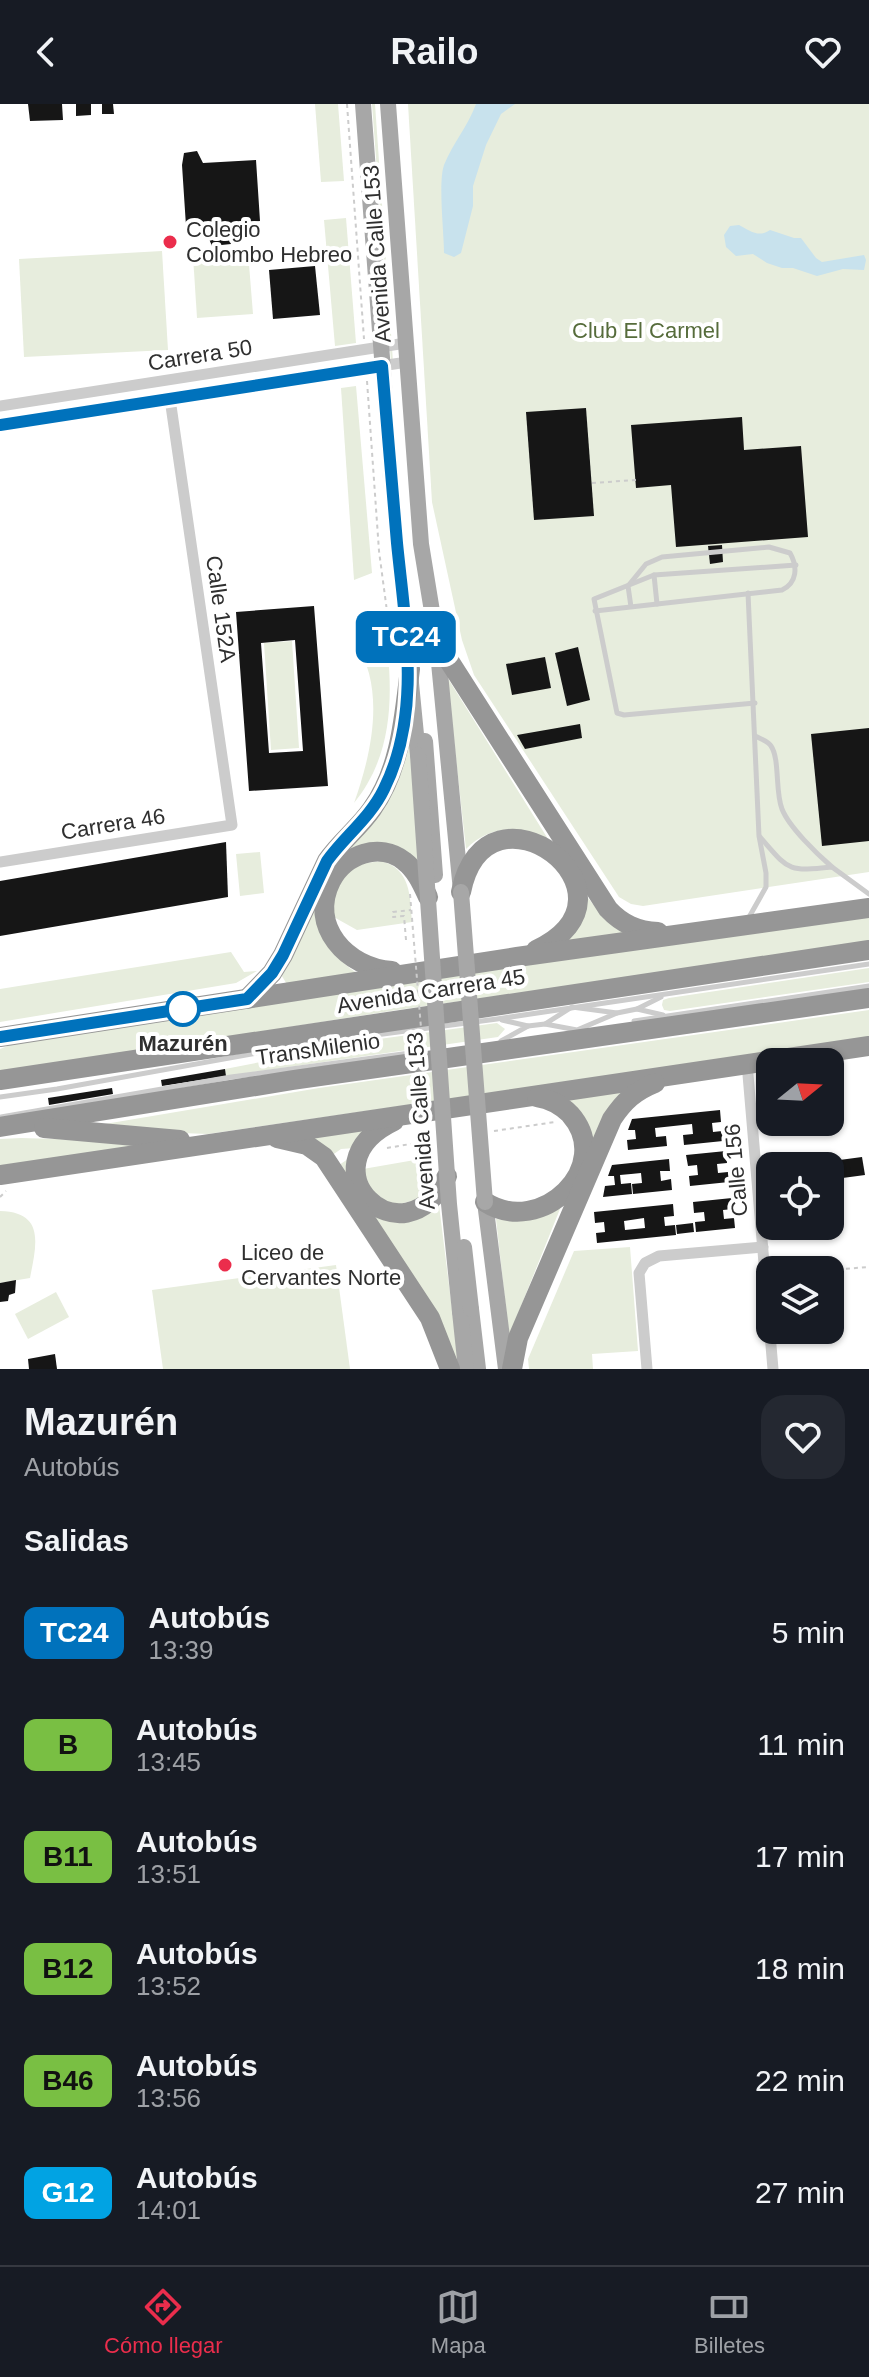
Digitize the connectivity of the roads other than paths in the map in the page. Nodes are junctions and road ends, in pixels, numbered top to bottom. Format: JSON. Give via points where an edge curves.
{"nodes":[{"id":1,"x":363,"y":104,"type":"edge"},
{"id":2,"x":388,"y":104,"type":"edge"},
{"id":3,"x":406,"y":343,"type":"junction"},
{"id":4,"x":381,"y":347,"type":"junction"},
{"id":5,"x":407,"y":362,"type":"junction"},
{"id":6,"x":382,"y":366,"type":"junction"},
{"id":7,"x":170,"y":399,"type":"junction"},
{"id":8,"x":0,"y":406,"type":"edge"},
{"id":9,"x":0,"y":425,"type":"edge"},
{"id":10,"x":421,"y":544,"type":"junction"},
{"id":11,"x":796,"y":565,"type":"junction"},
{"id":12,"x":654,"y":575,"type":"junction"},
{"id":13,"x":628,"y":586,"type":"junction"},
{"id":14,"x":748,"y":593,"type":"junction"},
{"id":15,"x":657,"y":604,"type":"junction"},
{"id":16,"x":631,"y":607,"type":"junction"},
{"id":17,"x":595,"y":611,"type":"junction"},
{"id":18,"x":437,"y":642,"type":"junction"},
{"id":19,"x":402,"y":664,"type":"junction"},
{"id":20,"x":755,"y":703,"type":"junction"},
{"id":21,"x":755,"y":736,"type":"junction"},
{"id":22,"x":422,"y":754,"type":"junction"},
{"id":23,"x":232,"y":825,"type":"joint"},
{"id":24,"x":759,"y":836,"type":"junction"},
{"id":25,"x":0,"y":862,"type":"edge"},
{"id":26,"x":832,"y":867,"type":"junction"},
{"id":27,"x":461,"y":892,"type":"junction"},
{"id":28,"x":869,"y":894,"type":"edge"},
{"id":29,"x":416,"y":900,"type":"junction"},
{"id":30,"x":869,"y":908,"type":"edge"},
{"id":31,"x":746,"y":924,"type":"junction"},
{"id":32,"x":690,"y":932,"type":"junction"},
{"id":33,"x":869,"y":950,"type":"edge"},
{"id":34,"x":517,"y":957,"type":"junction"},
{"id":35,"x":869,"y":964,"type":"edge"},
{"id":36,"x":420,"y":972,"type":"junction"},
{"id":37,"x":869,"y":986,"type":"edge"},
{"id":38,"x":669,"y":994,"type":"junction"},
{"id":39,"x":869,"y":998,"type":"edge"},
{"id":40,"x":247,"y":999,"type":"junction"},
{"id":41,"x":572,"y":1007,"type":"junction"},
{"id":42,"x":637,"y":1009,"type":"junction"},
{"id":43,"x":617,"y":1013,"type":"junction"},
{"id":44,"x":673,"y":1015,"type":"junction"},
{"id":45,"x":497,"y":1019,"type":"junction"},
{"id":46,"x":632,"y":1022,"type":"dead end"},
{"id":47,"x":545,"y":1024,"type":"junction"},
{"id":48,"x":528,"y":1026,"type":"junction"},
{"id":49,"x":605,"y":1026,"type":"dead end"},
{"id":50,"x":577,"y":1030,"type":"junction"},
{"id":51,"x":36,"y":1031,"type":"junction"},
{"id":52,"x":546,"y":1035,"type":"dead end"},
{"id":53,"x":0,"y":1037,"type":"edge"},
{"id":54,"x":515,"y":1039,"type":"dead end"},
{"id":55,"x":484,"y":1044,"type":"dead end"},
{"id":56,"x":0,"y":1045,"type":"edge"},
{"id":57,"x":469,"y":1046,"type":"dead end"},
{"id":58,"x":869,"y":1046,"type":"edge"},
{"id":59,"x":454,"y":1048,"type":"dead end"},
{"id":60,"x":747,"y":1063,"type":"junction"},
{"id":61,"x":686,"y":1072,"type":"junction"},
{"id":62,"x":0,"y":1080,"type":"edge"},
{"id":63,"x":531,"y":1096,"type":"junction"},
{"id":64,"x":0,"y":1097,"type":"edge"},
{"id":65,"x":408,"y":1114,"type":"junction"},
{"id":66,"x":4,"y":1123,"type":"edge"},
{"id":67,"x":265,"y":1135,"type":"junction"},
{"id":68,"x":208,"y":1143,"type":"junction"},
{"id":69,"x":0,"y":1175,"type":"edge"},
{"id":70,"x":447,"y":1176,"type":"junction"},
{"id":71,"x":485,"y":1202,"type":"junction"},
{"id":72,"x":763,"y":1247,"type":"junction"},
{"id":73,"x":466,"y":1310,"type":"junction"},
{"id":74,"x":507,"y":1364,"type":"edge"},
{"id":75,"x":450,"y":1369,"type":"edge"},
{"id":76,"x":466,"y":1369,"type":"edge"},
{"id":77,"x":478,"y":1369,"type":"edge"},
{"id":78,"x":647,"y":1369,"type":"edge"},
{"id":79,"x":773,"y":1369,"type":"edge"}],
"edges":[{"from":1,"to":4,"type":"main road","name":"Avenida Calle 153"},
{"from":2,"to":3,"type":"main road","name":"Avenida Calle 153"},
{"from":3,"to":4,"type":"street","name":"Carrera 50"},
{"from":3,"to":5,"type":"main road","name":"Avenida Calle 153"},
{"from":4,"to":6,"type":"main road","name":"Avenida Calle 153"},
{"from":4,"to":8,"type":"street","name":"Carrera 50"},
{"from":5,"to":6,"type":"street","name":"Carrera 50"},
{"from":5,"to":10,"type":"main road","name":"Avenida Calle 153"},
{"from":6,"to":7,"type":"street","name":"Carrera 50"},
{"from":6,"to":19,"type":"main road","name":"Avenida Calle 153"},
{"from":7,"to":9,"type":"street","name":"Carrera 50"},
{"from":7,"to":23,"type":"street","name":"Calle 152A"},
{"from":10,"to":18,"type":"main road","name":"Avenida Calle 153"},
{"from":10,"to":22,"type":"main road","name":"Avenida Calle 153","via":[[408,592]]},
{"from":11,"to":12,"type":"lane"},
{"from":11,"to":13,"type":"lane","via":[[790,553],[769,547],[662,557],[646,564]]},
{"from":11,"to":14,"type":"lane","via":[[789,587]]},
{"from":12,"to":13,"type":"lane"},
{"from":12,"to":15,"type":"lane"},
{"from":13,"to":16,"type":"lane"},
{"from":13,"to":17,"type":"lane","via":[[594,599]]},
{"from":14,"to":15,"type":"lane"},
{"from":14,"to":20,"type":"lane"},
{"from":15,"to":16,"type":"lane"},
{"from":16,"to":17,"type":"lane"},
{"from":17,"to":20,"type":"lane","via":[[617,713]]},
{"from":18,"to":27,"type":"main road","name":"Avenida Calle 153"},
{"from":18,"to":32,"type":"highway","via":[[608,909],[633,928]]},
{"from":19,"to":22,"type":"main road","name":"Avenida Calle 153"},
{"from":19,"to":40,"type":"highway","via":[[400,742],[383,791],[327,861],[283,955]]},
{"from":20,"to":21,"type":"lane"},
{"from":21,"to":24,"type":"lane"},
{"from":21,"to":26,"type":"lane","via":[[773,749],[783,813]]},
{"from":22,"to":29,"type":"main road","name":"Avenida Calle 153","bridge":true},
{"from":22,"to":73,"type":"main road","name":"Avenida Calle 153","bridge":true},
{"from":23,"to":25,"type":"street","name":"Carrera 46"},
{"from":24,"to":26,"type":"lane","via":[[786,866]]},
{"from":24,"to":31,"type":"lane","via":[[766,887]]},
{"from":26,"to":28,"type":"lane"},
{"from":27,"to":34,"type":"highway","via":[[467,869],[491,846],[514,840],[538,843],[558,856],[575,887],[571,923],[543,947]]},
{"from":27,"to":71,"type":"main road","name":"Avenida Calle 153","bridge":true},
{"from":29,"to":36,"type":"highway","via":[[414,872],[406,862],[370,851],[340,868],[325,905],[332,938],[353,960],[381,971]]},
{"from":29,"to":70,"type":"main road","name":"Avenida Calle 153","bridge":true},
{"from":30,"to":31,"type":"highway","name":"Avenida Carrera 45"},
{"from":31,"to":32,"type":"highway","name":"Avenida Carrera 45"},
{"from":32,"to":34,"type":"highway","name":"Avenida Carrera 45"},
{"from":33,"to":62,"type":"highway","name":"Avenida Carrera 45"},
{"from":34,"to":36,"type":"highway","name":"Avenida Carrera 45"},
{"from":35,"to":38,"type":"lane","name":"TransMilenio"},
{"from":36,"to":40,"type":"highway","name":"Avenida Carrera 45"},
{"from":37,"to":44,"type":"lane","name":"TransMilenio"},
{"from":38,"to":41,"type":"lane","name":"TransMilenio"},
{"from":38,"to":42,"type":"lane","name":"TransMilenio"},
{"from":39,"to":66,"type":"highway"},
{"from":40,"to":51,"type":"highway","name":"Avenida Carrera 45"},
{"from":41,"to":43,"type":"lane","name":"TransMilenio"},
{"from":41,"to":45,"type":"lane","name":"TransMilenio"},
{"from":41,"to":47,"type":"lane","name":"TransMilenio"},
{"from":42,"to":43,"type":"lane","name":"TransMilenio"},
{"from":42,"to":44,"type":"lane","name":"TransMilenio"},
{"from":43,"to":50,"type":"lane","name":"TransMilenio"},
{"from":44,"to":46,"type":"lane","name":"TransMilenio"},
{"from":45,"to":48,"type":"lane","name":"TransMilenio"},
{"from":45,"to":64,"type":"lane","name":"TransMilenio","via":[[307,1044]]},
{"from":47,"to":48,"type":"lane","name":"TransMilenio"},
{"from":47,"to":50,"type":"lane","name":"TransMilenio"},
{"from":48,"to":54,"type":"lane","name":"TransMilenio","via":[[500,1042]]},
{"from":49,"to":50,"type":"lane","name":"TransMilenio"},
{"from":50,"to":52,"type":"lane","name":"TransMilenio"},
{"from":51,"to":53,"type":"highway","name":"Avenida Carrera 45"},
{"from":51,"to":56,"type":"highway"},
{"from":55,"to":57,"type":"lane"},
{"from":58,"to":60,"type":"highway"},
{"from":59,"to":66,"type":"lane","name":"TransMilenio","via":[[231,1077]]},
{"from":60,"to":61,"type":"highway"},
{"from":60,"to":72,"type":"street","name":"Calle 156"},
{"from":61,"to":63,"type":"highway"},
{"from":61,"to":74,"type":"highway","via":[[641,1088],[612,1119]]},
{"from":63,"to":65,"type":"highway"},
{"from":63,"to":71,"type":"highway","via":[[544,1098],[580,1131],[583,1154],[573,1182],[546,1207],[519,1213]]},
{"from":65,"to":67,"type":"highway"},
{"from":65,"to":70,"type":"highway","via":[[363,1143],[356,1170],[365,1196],[376,1207],[404,1214],[428,1204]]},
{"from":66,"to":68,"type":"highway"},
{"from":67,"to":68,"type":"highway"},
{"from":67,"to":75,"type":"highway","via":[[307,1145],[324,1157],[430,1318]]},
{"from":68,"to":69,"type":"highway"},
{"from":70,"to":73,"type":"main road","name":"Avenida Calle 153","bridge":true},
{"from":71,"to":74,"type":"main road","name":"Avenida Calle 153"},
{"from":72,"to":78,"type":"street","via":[[659,1256],[645,1263],[639,1273]]},
{"from":72,"to":79,"type":"street","name":"Calle 156"},
{"from":73,"to":76,"type":"main road","name":"Avenida Calle 153"},
{"from":73,"to":77,"type":"main road","name":"Avenida Calle 153"}]}
